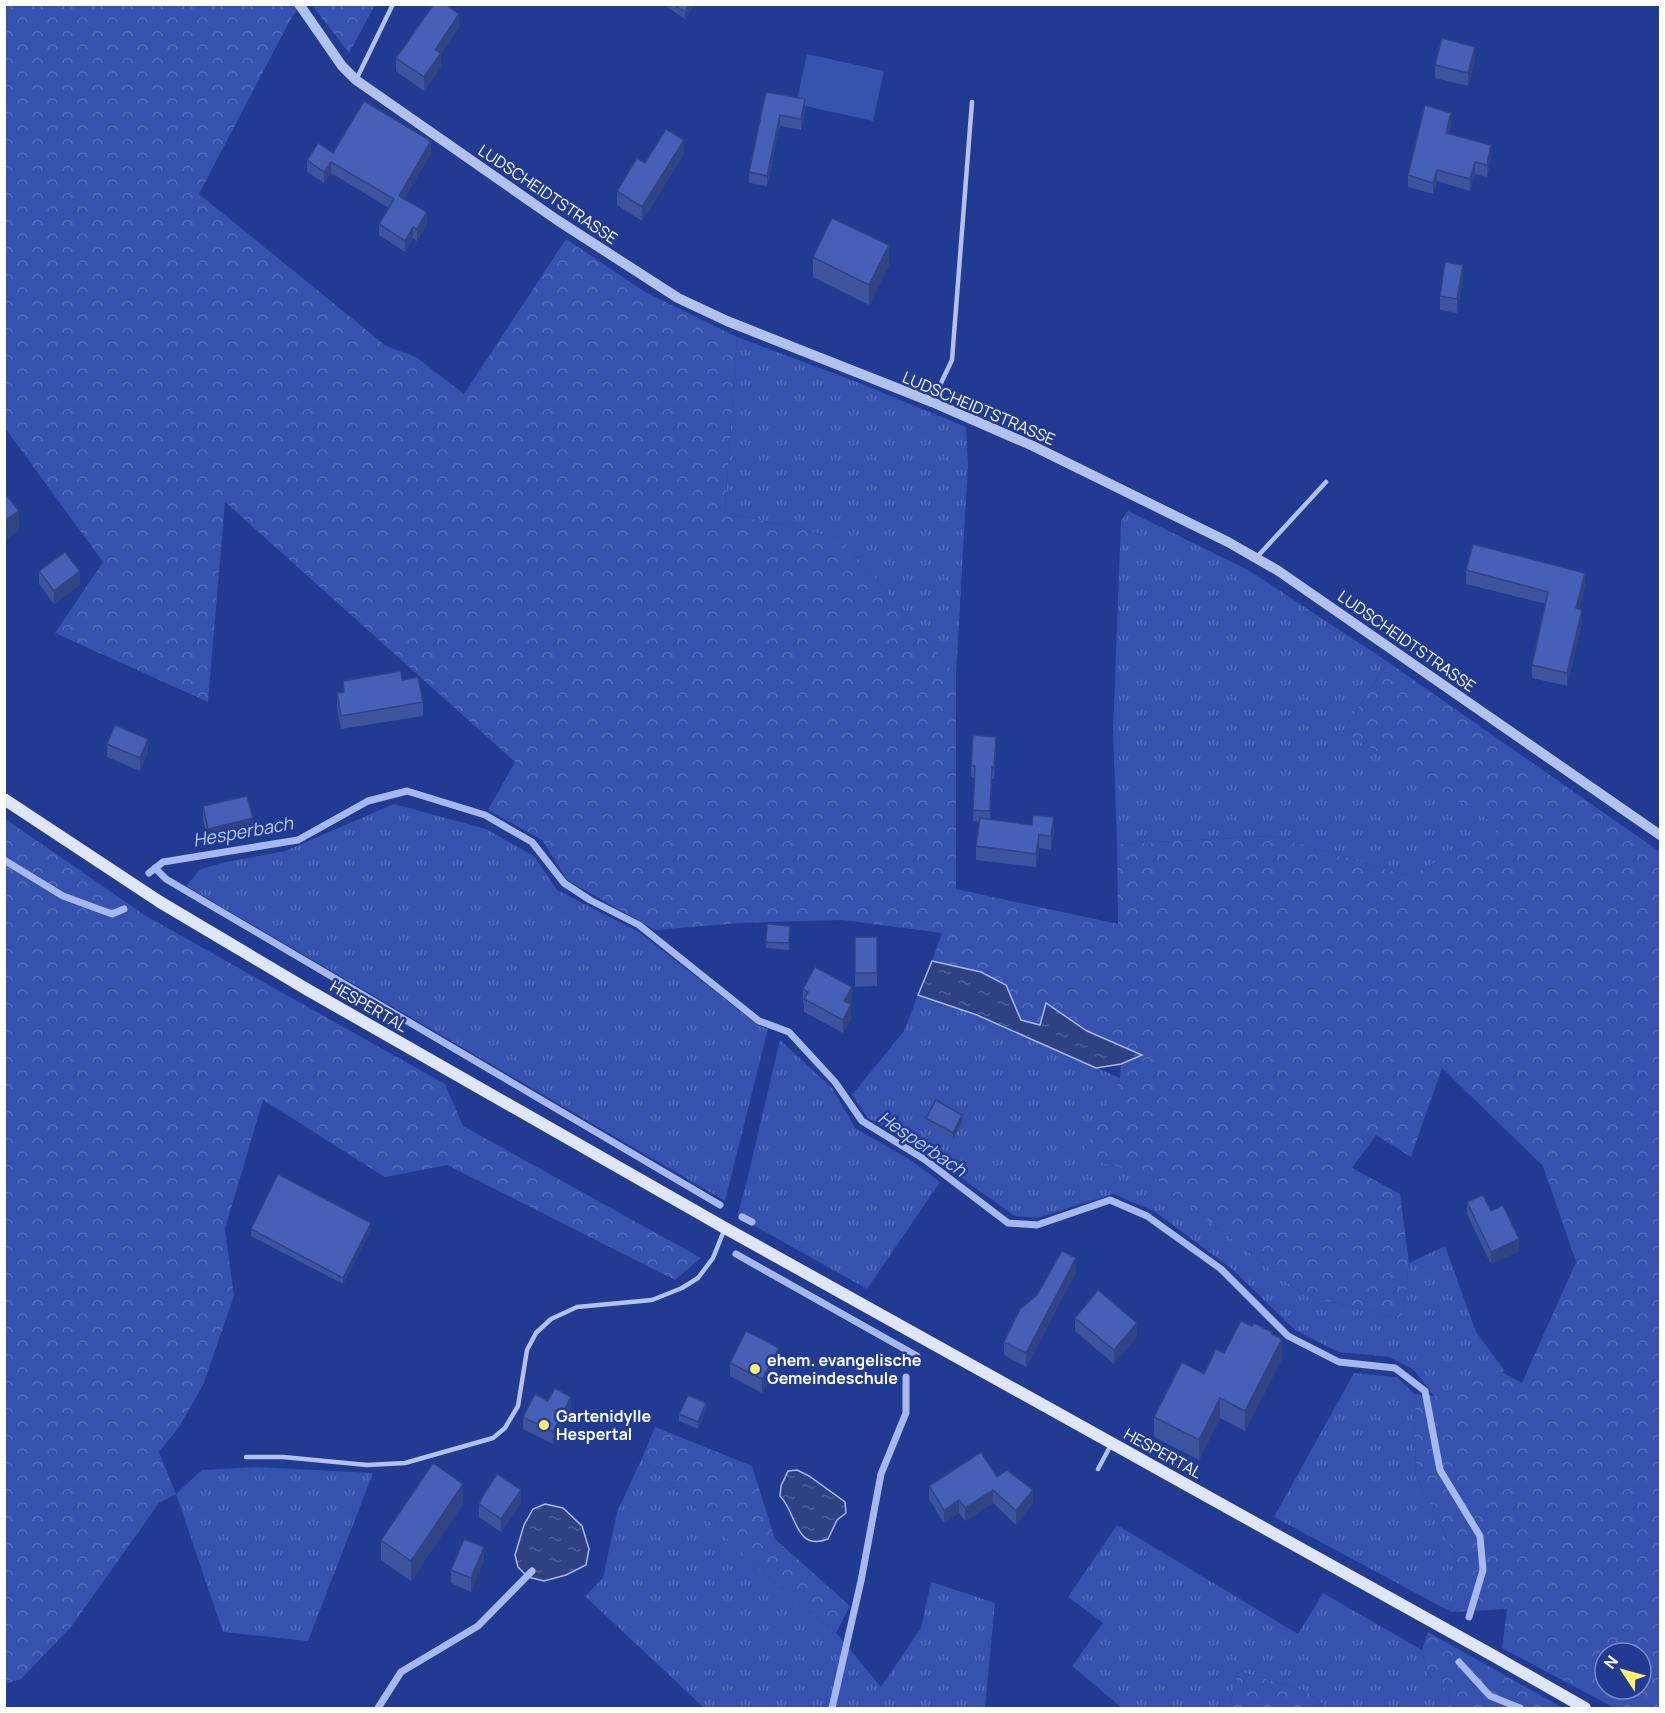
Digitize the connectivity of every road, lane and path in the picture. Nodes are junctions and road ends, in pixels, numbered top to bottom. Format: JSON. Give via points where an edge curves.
{"nodes":[{"id":1,"x":299,"y":4,"type":"edge"},
{"id":2,"x":393,"y":4,"type":"edge"},
{"id":3,"x":356,"y":80,"type":"junction"},
{"id":4,"x":972,"y":102,"type":"dead end"},
{"id":5,"x":932,"y":402,"type":"junction"},
{"id":6,"x":1326,"y":482,"type":"dead end"},
{"id":7,"x":1257,"y":558,"type":"junction"},
{"id":8,"x":4,"y":800,"type":"edge"},
{"id":9,"x":1660,"y":835,"type":"edge"},
{"id":10,"x":725,"y":1228,"type":"junction"},
{"id":11,"x":1112,"y":1443,"type":"junction"},
{"id":12,"x":246,"y":1457,"type":"dead end"},
{"id":13,"x":1098,"y":1469,"type":"dead end"},
{"id":14,"x":1585,"y":1708,"type":"edge"}],
"edges":[{"from":1,"to":3,"type":"street","name":"LUDSCHEIDTSTRASSE"},
{"from":2,"to":3,"type":"lane"},
{"from":3,"to":5,"type":"street","name":"LUDSCHEIDTSTRASSE","via":[[557,220],[678,298]]},
{"from":4,"to":5,"type":"lane","via":[[952,360]]},
{"from":5,"to":7,"type":"street","name":"LUDSCHEIDTSTRASSE","via":[[1033,446]]},
{"from":6,"to":7,"type":"lane"},
{"from":7,"to":9,"type":"street","name":"LUDSCHEIDTSTRASSE"},
{"from":8,"to":10,"type":"main road","name":"HESPERTAL","via":[[160,902],[338,1008]]},
{"from":10,"to":11,"type":"main road","name":"HESPERTAL"},
{"from":10,"to":12,"type":"lane","via":[[713,1258],[698,1278],[682,1288],[652,1300],[577,1307],[551,1319],[536,1333],[527,1350],[518,1406],[505,1428],[493,1438],[405,1463],[367,1465]]},
{"from":11,"to":13,"type":"lane"},
{"from":11,"to":14,"type":"main road","name":"HESPERTAL"}]}
